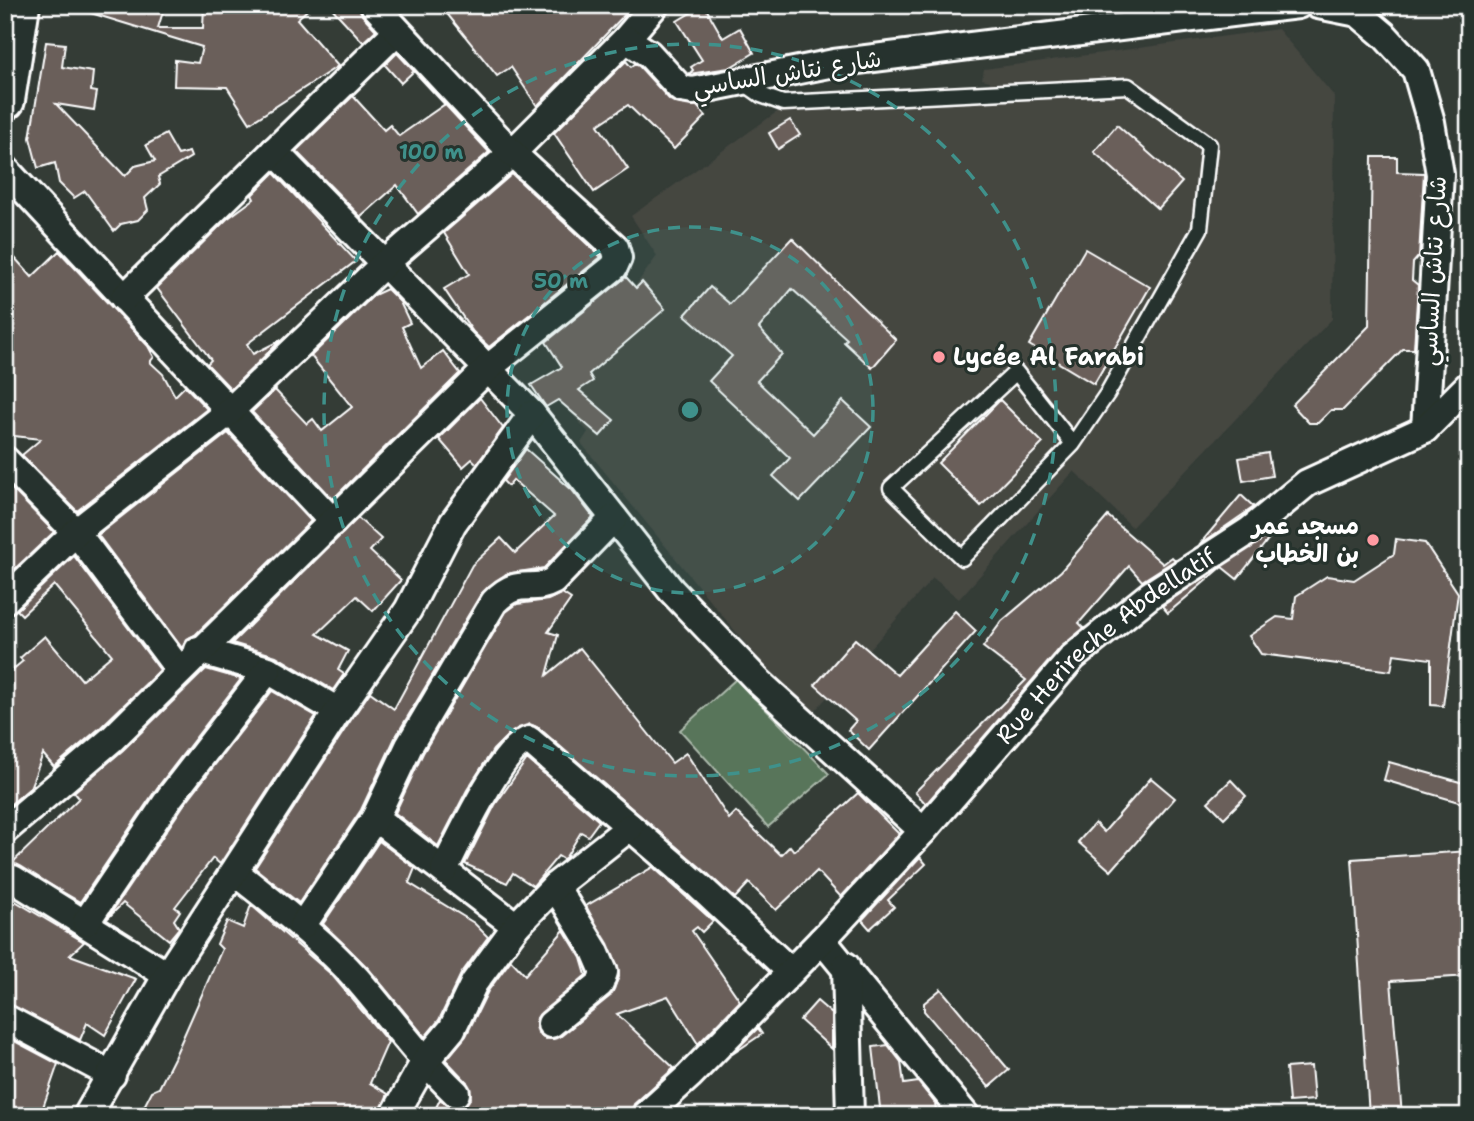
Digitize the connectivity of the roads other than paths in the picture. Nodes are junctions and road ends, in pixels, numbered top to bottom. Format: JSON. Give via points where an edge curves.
{"nodes":[{"id":1,"x":20,"y":5,"type":"edge"},
{"id":2,"x":374,"y":5,"type":"edge"},
{"id":3,"x":1298,"y":5,"type":"edge"},
{"id":4,"x":1318,"y":5,"type":"edge"},
{"id":5,"x":640,"y":22,"type":"edge"},
{"id":6,"x":396,"y":32,"type":"junction"},
{"id":7,"x":741,"y":81,"type":"junction"},
{"id":8,"x":5,"y":100,"type":"edge"},
{"id":9,"x":274,"y":151,"type":"junction"},
{"id":10,"x":512,"y":153,"type":"junction"},
{"id":11,"x":5,"y":169,"type":"edge"},
{"id":12,"x":383,"y":265,"type":"junction"},
{"id":13,"x":124,"y":298,"type":"junction"},
{"id":14,"x":487,"y":369,"type":"junction"},
{"id":15,"x":1469,"y":385,"type":"edge"},
{"id":16,"x":229,"y":412,"type":"junction"},
{"id":17,"x":532,"y":414,"type":"junction"},
{"id":18,"x":1425,"y":429,"type":"junction"},
{"id":19,"x":1073,"y":444,"type":"junction"},
{"id":20,"x":5,"y":460,"type":"edge"},
{"id":21,"x":614,"y":518,"type":"junction"},
{"id":22,"x":333,"y":522,"type":"junction"},
{"id":23,"x":76,"y":532,"type":"junction"},
{"id":24,"x":5,"y":600,"type":"edge"},
{"id":25,"x":198,"y":650,"type":"junction"},
{"id":26,"x":268,"y":670,"type":"junction"},
{"id":27,"x":180,"y":671,"type":"junction"},
{"id":28,"x":338,"y":711,"type":"junction"},
{"id":29,"x":375,"y":818,"type":"junction"},
{"id":30,"x":630,"y":827,"type":"junction"},
{"id":31,"x":5,"y":830,"type":"edge"},
{"id":32,"x":923,"y":831,"type":"junction"},
{"id":33,"x":444,"y":870,"type":"junction"},
{"id":34,"x":236,"y":873,"type":"junction"},
{"id":35,"x":5,"y":879,"type":"edge"},
{"id":36,"x":555,"y":886,"type":"junction"},
{"id":37,"x":86,"y":922,"type":"junction"},
{"id":38,"x":302,"y":926,"type":"junction"},
{"id":39,"x":516,"y":926,"type":"junction"},
{"id":40,"x":822,"y":940,"type":"junction"},
{"id":41,"x":846,"y":966,"type":"junction"},
{"id":42,"x":789,"y":970,"type":"junction"},
{"id":43,"x":167,"y":975,"type":"junction"},
{"id":44,"x":5,"y":1018,"type":"edge"},
{"id":45,"x":551,"y":1024,"type":"dead end"},
{"id":46,"x":425,"y":1061,"type":"junction"},
{"id":47,"x":112,"y":1074,"type":"junction"},
{"id":48,"x":456,"y":1093,"type":"dead end"},
{"id":49,"x":87,"y":1116,"type":"edge"},
{"id":50,"x":394,"y":1116,"type":"edge"},
{"id":51,"x":645,"y":1116,"type":"edge"},
{"id":52,"x":850,"y":1116,"type":"edge"},
{"id":53,"x":966,"y":1116,"type":"edge"}],
"edges":[{"from":1,"to":8,"type":"main road"},
{"from":2,"to":6,"type":"street"},
{"from":3,"to":7,"type":"street","name":"شارع نتاش الساسي","via":[[834,63]]},
{"from":4,"to":18,"type":"street","name":"شارع نتاش الساسي","via":[[1359,13],[1384,35],[1416,70],[1431,122],[1440,174]]},
{"from":5,"to":7,"type":"street","name":"شارع نتاش الساسي","via":[[649,54],[681,89],[693,91]]},
{"from":5,"to":10,"type":"street","name":"شارع نتاش الساسي"},
{"from":6,"to":9,"type":"street"},
{"from":6,"to":10,"type":"street"},
{"from":7,"to":19,"type":"lane","via":[[761,96],[783,103],[1128,86],[1209,145],[1200,229],[1107,394]]},
{"from":9,"to":12,"type":"street"},
{"from":9,"to":13,"type":"street"},
{"from":10,"to":12,"type":"street","name":"شارع نتاش الساسي"},
{"from":10,"to":14,"type":"street","via":[[615,247],[618,258],[614,267]]},
{"from":11,"to":13,"type":"street"},
{"from":12,"to":14,"type":"street"},
{"from":12,"to":16,"type":"street","name":"شارع نتاش الساسي"},
{"from":13,"to":16,"type":"street"},
{"from":14,"to":17,"type":"street"},
{"from":14,"to":22,"type":"street"},
{"from":15,"to":18,"type":"street","name":"Rue Herireche Abdellatif"},
{"from":16,"to":22,"type":"street"},
{"from":16,"to":23,"type":"street","name":"شارع نتاش الساسي"},
{"from":17,"to":21,"type":"street"},
{"from":17,"to":28,"type":"street","via":[[453,523],[408,610]]},
{"from":18,"to":32,"type":"street","name":"Rue Herireche Abdellatif","via":[[1307,483],[1249,531],[1115,621],[1073,657]]},
{"from":19,"to":19,"type":"lane","via":[[1016,372],[891,488],[962,558]]},
{"from":20,"to":23,"type":"street"},
{"from":21,"to":29,"type":"street","via":[[553,581],[542,586],[513,586],[494,602],[410,746]]},
{"from":21,"to":32,"type":"street","via":[[671,590],[759,682]]},
{"from":22,"to":25,"type":"street"},
{"from":23,"to":24,"type":"street","name":"شارع نتاش الساسي"},
{"from":23,"to":27,"type":"street"},
{"from":25,"to":26,"type":"street"},
{"from":25,"to":27,"type":"street"},
{"from":26,"to":28,"type":"street"},
{"from":26,"to":37,"type":"street","via":[[170,797]]},
{"from":27,"to":31,"type":"street","via":[[112,739]]},
{"from":28,"to":34,"type":"street"},
{"from":29,"to":33,"type":"street"},
{"from":29,"to":38,"type":"street"},
{"from":30,"to":33,"type":"street","via":[[527,741],[512,753],[482,795]]},
{"from":30,"to":36,"type":"street"},
{"from":30,"to":42,"type":"street"},
{"from":32,"to":40,"type":"street","name":"Rue Herireche Abdellatif"},
{"from":33,"to":39,"type":"street"},
{"from":34,"to":38,"type":"street"},
{"from":34,"to":43,"type":"street"},
{"from":35,"to":37,"type":"street","via":[[13,879]]},
{"from":36,"to":39,"type":"street"},
{"from":36,"to":45,"type":"street","via":[[604,972],[600,984]]},
{"from":37,"to":43,"type":"street"},
{"from":38,"to":46,"type":"street","via":[[356,979]]},
{"from":39,"to":46,"type":"street","via":[[474,983],[452,1029]]},
{"from":40,"to":41,"type":"street"},
{"from":40,"to":42,"type":"street","name":"Rue Herireche Abdellatif"},
{"from":41,"to":52,"type":"street"},
{"from":41,"to":53,"type":"street"},
{"from":42,"to":51,"type":"street","name":"Rue Herireche Abdellatif"},
{"from":43,"to":47,"type":"street"},
{"from":44,"to":47,"type":"street"},
{"from":46,"to":48,"type":"street"},
{"from":46,"to":50,"type":"street"},
{"from":47,"to":49,"type":"street"}]}
